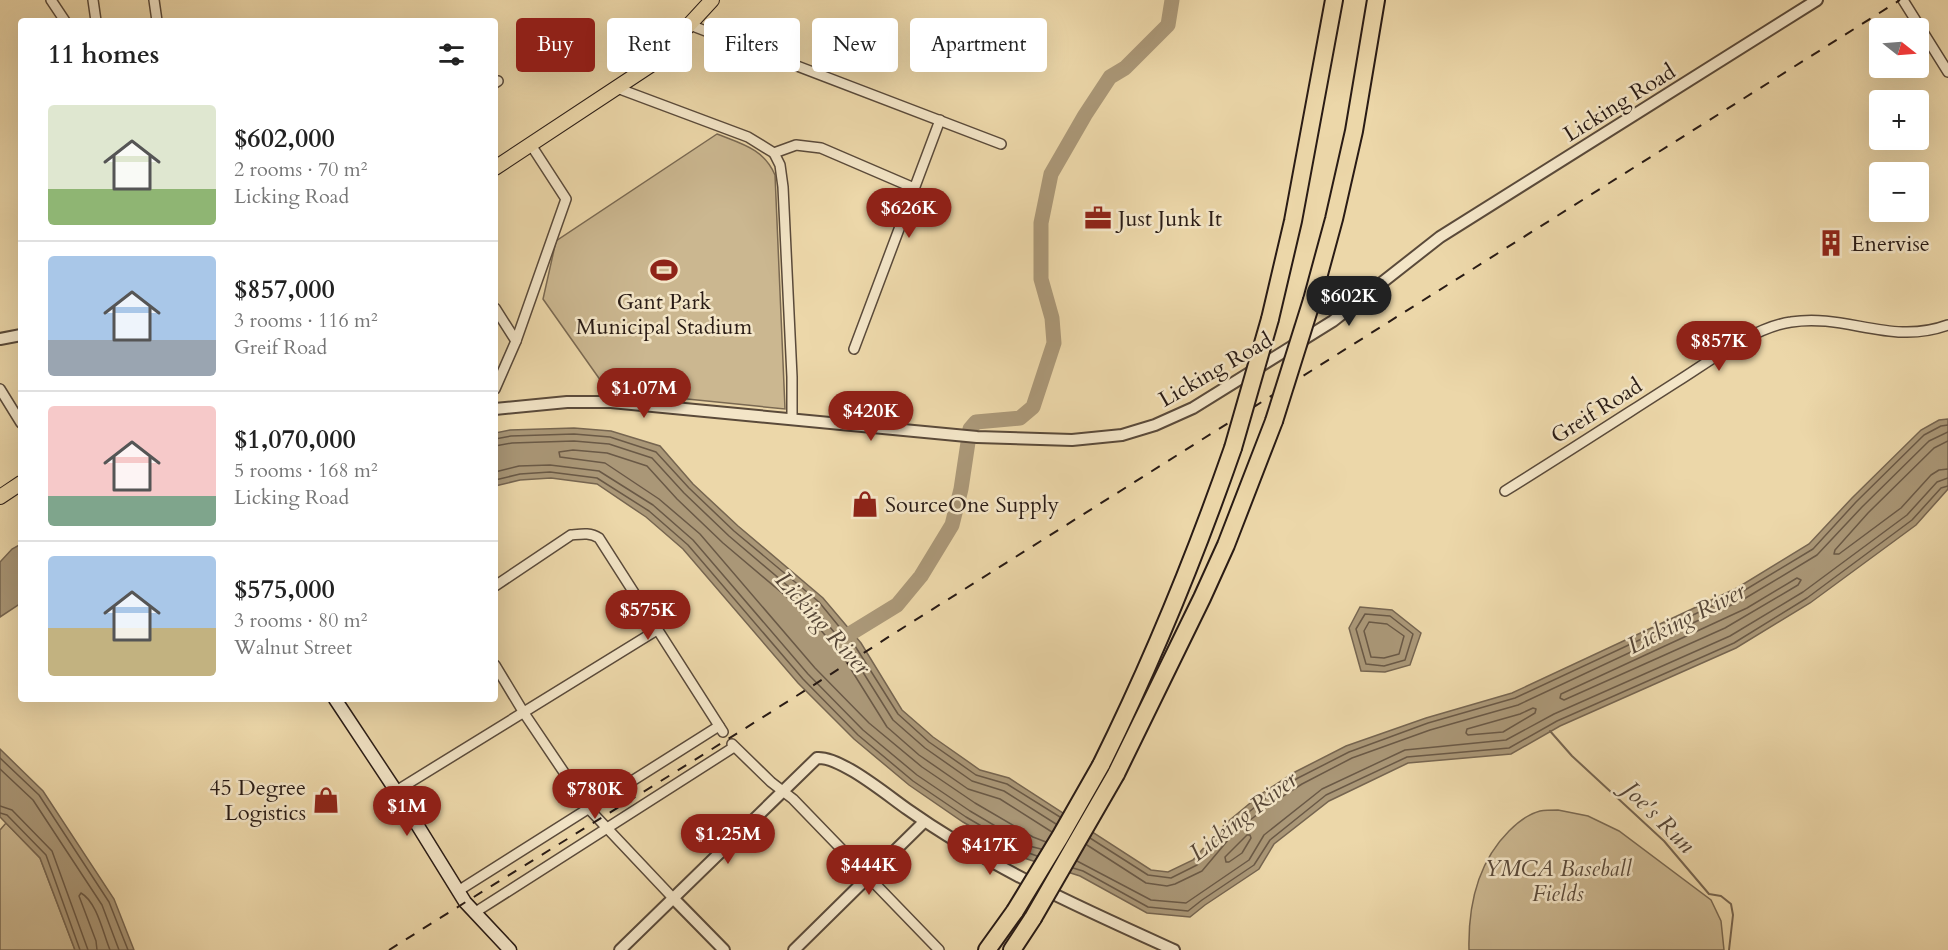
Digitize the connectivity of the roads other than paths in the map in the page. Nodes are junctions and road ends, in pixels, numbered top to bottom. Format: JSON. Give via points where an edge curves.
{"nodes":[{"id":1,"x":51,"y":0,"type":"edge"},
{"id":2,"x":93,"y":0,"type":"edge"},
{"id":3,"x":154,"y":0,"type":"edge"},
{"id":4,"x":712,"y":0,"type":"edge"},
{"id":5,"x":1334,"y":0,"type":"edge"},
{"id":6,"x":1376,"y":0,"type":"edge"},
{"id":7,"x":1816,"y":0,"type":"edge"},
{"id":8,"x":1903,"y":0,"type":"edge"},
{"id":9,"x":63,"y":18,"type":"edge"},
{"id":10,"x":96,"y":18,"type":"edge"},
{"id":11,"x":157,"y":18,"type":"edge"},
{"id":12,"x":692,"y":23,"type":"edge"},
{"id":13,"x":692,"y":26,"type":"edge"},
{"id":14,"x":641,"y":72,"type":"edge"},
{"id":15,"x":1948,"y":72,"type":"edge"},
{"id":16,"x":617,"y":88,"type":"junction"},
{"id":17,"x":940,"y":120,"type":"junction"},
{"id":18,"x":1001,"y":144,"type":"dead end"},
{"id":19,"x":531,"y":145,"type":"junction"},
{"id":20,"x":774,"y":153,"type":"junction"},
{"id":21,"x":498,"y":166,"type":"edge"},
{"id":22,"x":914,"y":188,"type":"junction"},
{"id":23,"x":498,"y":313,"type":"edge"},
{"id":24,"x":1948,"y":325,"type":"edge"},
{"id":25,"x":18,"y":336,"type":"edge"},
{"id":26,"x":0,"y":339,"type":"edge"},
{"id":27,"x":516,"y":341,"type":"junction"},
{"id":28,"x":854,"y":349,"type":"dead end"},
{"id":29,"x":498,"y":382,"type":"edge"},
{"id":30,"x":0,"y":389,"type":"edge"},
{"id":31,"x":498,"y":409,"type":"edge"},
{"id":32,"x":18,"y":418,"type":"edge"},
{"id":33,"x":792,"y":419,"type":"junction"},
{"id":34,"x":18,"y":485,"type":"edge"},
{"id":35,"x":1505,"y":491,"type":"dead end"},
{"id":36,"x":0,"y":497,"type":"edge"},
{"id":37,"x":498,"y":584,"type":"edge"},
{"id":38,"x":657,"y":630,"type":"junction"},
{"id":39,"x":498,"y":670,"type":"edge"},
{"id":40,"x":337,"y":702,"type":"edge"},
{"id":41,"x":524,"y":713,"type":"junction"},
{"id":42,"x":396,"y":791,"type":"junction"},
{"id":43,"x":782,"y":791,"type":"junction"},
{"id":44,"x":588,"y":808,"type":"junction"},
{"id":45,"x":924,"y":822,"type":"junction"},
{"id":46,"x":606,"y":829,"type":"junction"},
{"id":47,"x":867,"y":877,"type":"junction"},
{"id":48,"x":458,"y":891,"type":"junction"},
{"id":49,"x":673,"y":898,"type":"junction"},
{"id":50,"x":474,"y":913,"type":"junction"},
{"id":51,"x":510,"y":950,"type":"edge"},
{"id":52,"x":620,"y":950,"type":"edge"},
{"id":53,"x":724,"y":950,"type":"edge"},
{"id":54,"x":794,"y":950,"type":"edge"},
{"id":55,"x":939,"y":950,"type":"edge"},
{"id":56,"x":987,"y":950,"type":"edge"},
{"id":57,"x":1012,"y":950,"type":"edge"},
{"id":58,"x":1174,"y":950,"type":"edge"}],
"edges":[{"from":1,"to":9,"type":"street"},
{"from":2,"to":10,"type":"street"},
{"from":3,"to":11,"type":"street"},
{"from":4,"to":12,"type":"main road"},
{"from":5,"to":56,"type":"highway","bridge":true,"via":[[1293,221],[1270,320],[1233,448],[1182,588],[1101,765],[1016,911]]},
{"from":6,"to":57,"type":"highway","bridge":true,"via":[[1354,131],[1312,300],[1274,421],[1230,536],[1116,774]]},
{"from":7,"to":33,"type":"street","name":"Licking Road","via":[[1440,237],[1342,315],[1193,408],[1155,425],[1122,435],[1072,440],[977,437]]},
{"from":8,"to":15,"type":"street"},
{"from":13,"to":17,"type":"street"},
{"from":14,"to":16,"type":"main road"},
{"from":16,"to":19,"type":"main road"},
{"from":16,"to":20,"type":"street","via":[[748,136]]},
{"from":17,"to":18,"type":"street"},
{"from":17,"to":22,"type":"street"},
{"from":19,"to":21,"type":"main road"},
{"from":19,"to":27,"type":"street","via":[[566,199]]},
{"from":20,"to":22,"type":"street","via":[[796,145],[821,148]]},
{"from":20,"to":33,"type":"street","via":[[783,187]]},
{"from":22,"to":28,"type":"street"},
{"from":23,"to":27,"type":"street"},
{"from":24,"to":35,"type":"street","name":"Greif Road","via":[[1911,333],[1819,319],[1775,325]]},
{"from":25,"to":26,"type":"street"},
{"from":27,"to":29,"type":"street"},
{"from":30,"to":32,"type":"street"},
{"from":31,"to":33,"type":"street","name":"Licking Road","via":[[612,402]]},
{"from":34,"to":36,"type":"main road"},
{"from":37,"to":38,"type":"street","via":[[560,541],[585,533],[599,538]]},
{"from":38,"to":41,"type":"street"},
{"from":38,"to":44,"type":"street","via":[[721,729]]},
{"from":39,"to":41,"type":"street"},
{"from":40,"to":42,"type":"main road"},
{"from":41,"to":42,"type":"street"},
{"from":41,"to":44,"type":"street"},
{"from":42,"to":48,"type":"main road"},
{"from":43,"to":45,"type":"street","via":[[817,758],[824,757],[841,764]]},
{"from":43,"to":46,"type":"street","via":[[732,745]]},
{"from":43,"to":47,"type":"street"},
{"from":43,"to":49,"type":"street"},
{"from":44,"to":46,"type":"street"},
{"from":44,"to":48,"type":"street"},
{"from":45,"to":47,"type":"street"},
{"from":45,"to":58,"type":"street","via":[[1078,907]]},
{"from":46,"to":49,"type":"street"},
{"from":46,"to":50,"type":"street"},
{"from":47,"to":54,"type":"street"},
{"from":47,"to":55,"type":"street"},
{"from":48,"to":50,"type":"main road"},
{"from":49,"to":52,"type":"street"},
{"from":49,"to":53,"type":"street"},
{"from":50,"to":51,"type":"main road"}]}
